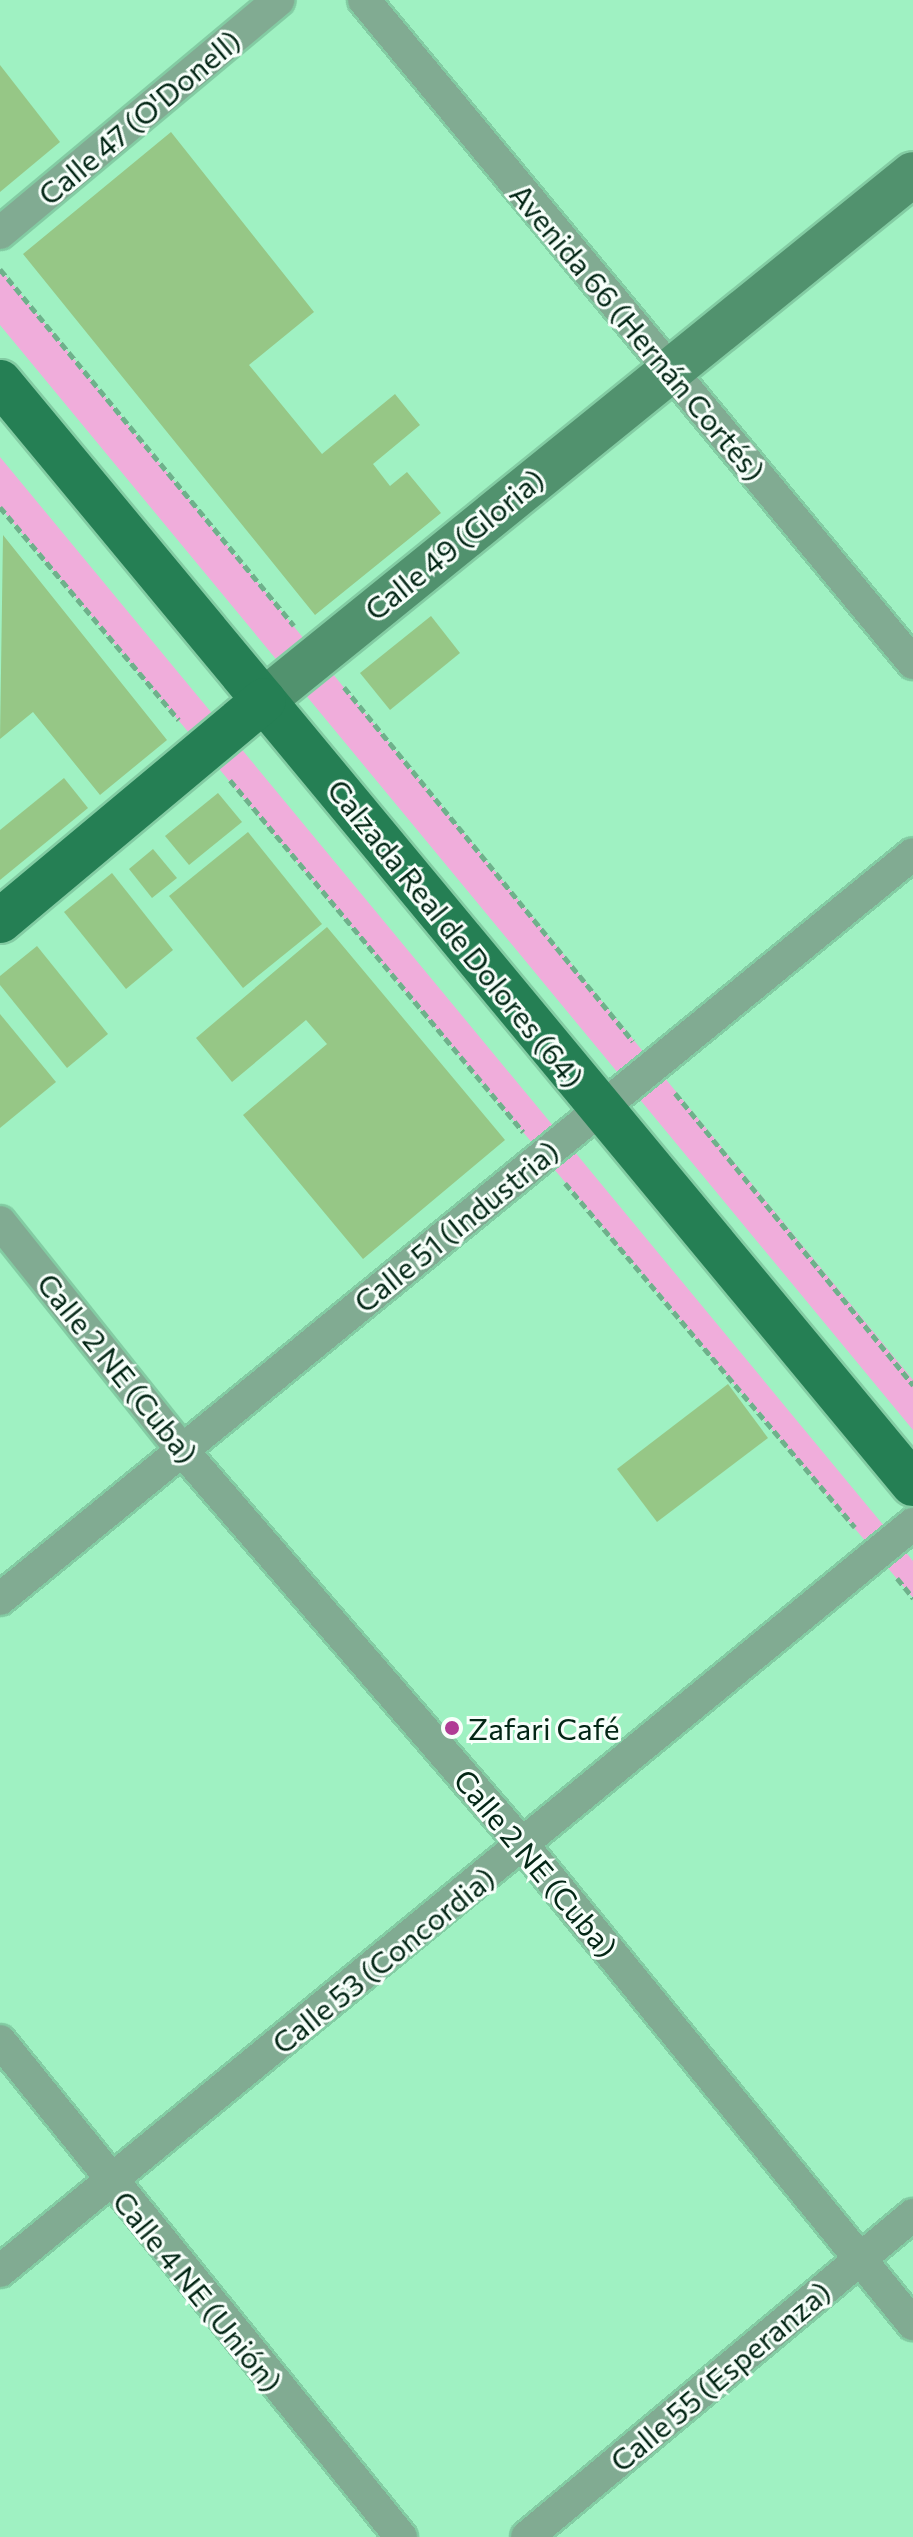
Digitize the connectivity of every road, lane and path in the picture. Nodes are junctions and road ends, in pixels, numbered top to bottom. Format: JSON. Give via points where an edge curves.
{"nodes":[{"id":1,"x":279,"y":0,"type":"edge"},
{"id":2,"x":364,"y":0,"type":"edge"},
{"id":3,"x":913,"y":174,"type":"edge"},
{"id":4,"x":0,"y":233,"type":"edge"},
{"id":5,"x":0,"y":269,"type":"edge"},
{"id":6,"x":667,"y":369,"type":"junction"},
{"id":7,"x":0,"y":382,"type":"edge"},
{"id":8,"x":0,"y":507,"type":"edge"},
{"id":9,"x":318,"y":656,"type":"junction"},
{"id":10,"x":913,"y":663,"type":"edge"},
{"id":11,"x":264,"y":700,"type":"junction"},
{"id":12,"x":204,"y":750,"type":"junction"},
{"id":13,"x":913,"y":854,"type":"edge"},
{"id":14,"x":0,"y":921,"type":"edge"},
{"id":15,"x":654,"y":1066,"type":"junction"},
{"id":16,"x":600,"y":1109,"type":"junction"},
{"id":17,"x":543,"y":1156,"type":"junction"},
{"id":18,"x":0,"y":1222,"type":"edge"},
{"id":19,"x":913,"y":1385,"type":"edge"},
{"id":20,"x":182,"y":1450,"type":"junction"},
{"id":21,"x":913,"y":1484,"type":"edge"},
{"id":22,"x":913,"y":1524,"type":"edge"},
{"id":23,"x":877,"y":1553,"type":"junction"},
{"id":24,"x":913,"y":1598,"type":"edge"},
{"id":25,"x":0,"y":1599,"type":"edge"},
{"id":26,"x":523,"y":1845,"type":"junction"},
{"id":27,"x":0,"y":2041,"type":"edge"},
{"id":28,"x":111,"y":2184,"type":"junction"},
{"id":29,"x":913,"y":2215,"type":"edge"},
{"id":30,"x":860,"y":2260,"type":"junction"},
{"id":31,"x":0,"y":2271,"type":"edge"},
{"id":32,"x":913,"y":2324,"type":"edge"},
{"id":33,"x":401,"y":2537,"type":"edge"},
{"id":34,"x":527,"y":2537,"type":"edge"}],
"edges":[{"from":1,"to":4,"type":"street","name":"Calle 47 (O'Donell)"},
{"from":2,"to":6,"type":"street","name":"Avenida 66 (Hernán Cortés)"},
{"from":3,"to":6,"type":"street","name":"Calle 49 (Gloria)"},
{"from":5,"to":9,"type":"path"},
{"from":6,"to":9,"type":"street","name":"Calle 49 (Gloria)"},
{"from":6,"to":10,"type":"street","name":"Avenida 66 (Hernán Cortés)"},
{"from":7,"to":11,"type":"main road","name":"Calzada Real de Dolores (64)"},
{"from":8,"to":12,"type":"path"},
{"from":9,"to":11,"type":"street","name":"Calle 49 (Gloria)"},
{"from":9,"to":15,"type":"path"},
{"from":11,"to":12,"type":"main road","name":"Calle 49 (Gloria)"},
{"from":11,"to":16,"type":"main road","name":"Calzada Real de Dolores (64)"},
{"from":12,"to":14,"type":"main road","name":"Calle 49 (Gloria)"},
{"from":12,"to":17,"type":"path"},
{"from":13,"to":15,"type":"street","name":"Calle 51 (Industria)"},
{"from":15,"to":16,"type":"street","name":"Calle 51 (Industria)"},
{"from":15,"to":19,"type":"path"},
{"from":16,"to":17,"type":"street","name":"Calle 51 (Industria)"},
{"from":16,"to":21,"type":"main road","name":"Calzada Real de Dolores (64)"},
{"from":17,"to":20,"type":"street","name":"Calle 51 (Industria)"},
{"from":17,"to":23,"type":"path"},
{"from":18,"to":20,"type":"street","name":"Calle 2 NE (Cuba)"},
{"from":20,"to":25,"type":"street","name":"Calle 51 (Industria)"},
{"from":20,"to":26,"type":"street","name":"Calle 2 NE (Cuba)"},
{"from":22,"to":23,"type":"street","name":"Calle 53 (Concordia)"},
{"from":23,"to":24,"type":"path"},
{"from":23,"to":26,"type":"street","name":"Calle 53 (Concordia)"},
{"from":26,"to":28,"type":"street","name":"Calle 53 (Concordia)"},
{"from":26,"to":30,"type":"street","name":"Calle 2 NE (Cuba)"},
{"from":27,"to":28,"type":"street","name":"Calle 4 NE (Unión)"},
{"from":28,"to":31,"type":"street","name":"Calle 53 (Concordia)"},
{"from":28,"to":33,"type":"street","name":"Calle 4 NE (Unión)"},
{"from":29,"to":30,"type":"street","name":"Calle 55 (Esperanza)"},
{"from":30,"to":32,"type":"street","name":"Calle 2 NE (Cuba)"},
{"from":30,"to":34,"type":"street","name":"Calle 55 (Esperanza)"}]}
